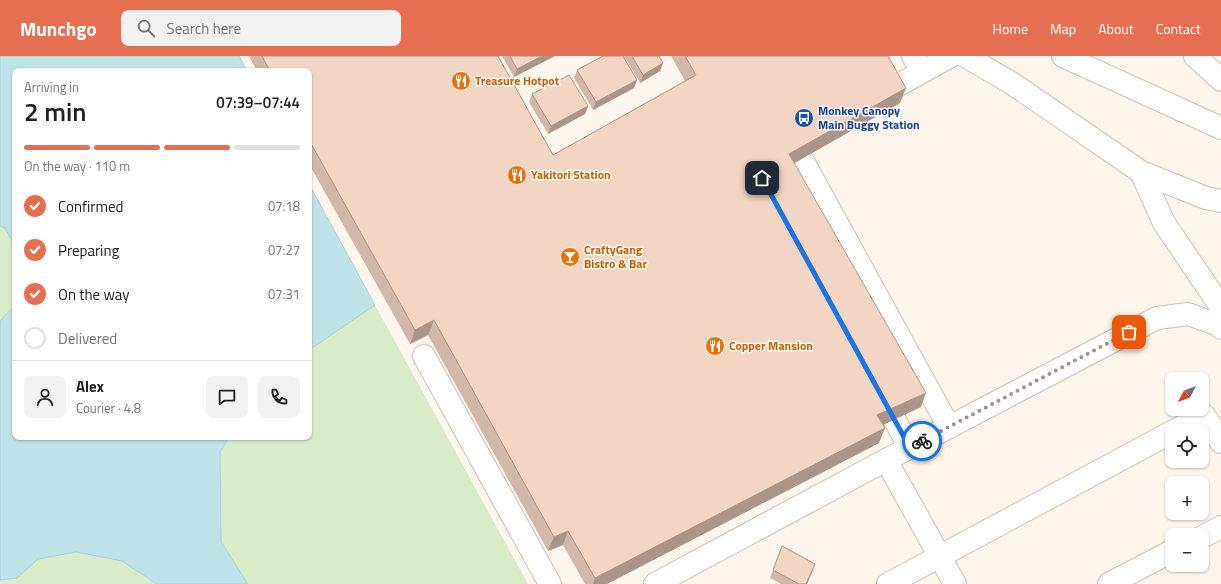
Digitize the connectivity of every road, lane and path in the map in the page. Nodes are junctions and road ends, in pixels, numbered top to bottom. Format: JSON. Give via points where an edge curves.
{"nodes":[{"id":1,"x":951,"y":56,"type":"edge"},
{"id":2,"x":965,"y":56,"type":"edge"},
{"id":3,"x":1063,"y":56,"type":"edge"},
{"id":4,"x":1195,"y":56,"type":"edge"},
{"id":5,"x":917,"y":64,"type":"edge"},
{"id":6,"x":1221,"y":80,"type":"edge"},
{"id":7,"x":860,"y":106,"type":"edge"},
{"id":8,"x":1221,"y":128,"type":"edge"},
{"id":9,"x":812,"y":133,"type":"edge"},
{"id":10,"x":793,"y":143,"type":"junction"},
{"id":11,"x":774,"y":154,"type":"edge"},
{"id":12,"x":1140,"y":172,"type":"junction"},
{"id":13,"x":1221,"y":201,"type":"edge"},
{"id":14,"x":1221,"y":307,"type":"edge"},
{"id":15,"x":1221,"y":328,"type":"edge"},
{"id":16,"x":424,"y":356,"type":"dead end"},
{"id":17,"x":872,"y":379,"type":"edge"},
{"id":18,"x":1188,"y":424,"type":"edge"},
{"id":19,"x":949,"y":427,"type":"junction"},
{"id":20,"x":1165,"y":436,"type":"edge"},
{"id":21,"x":1221,"y":442,"type":"edge"},
{"id":22,"x":910,"y":448,"type":"junction"},
{"id":23,"x":886,"y":460,"type":"junction"},
{"id":24,"x":1221,"y":527,"type":"edge"},
{"id":25,"x":1209,"y":533,"type":"edge"},
{"id":26,"x":1165,"y":555,"type":"edge"},
{"id":27,"x":939,"y":556,"type":"junction"},
{"id":28,"x":550,"y":584,"type":"edge"},
{"id":29,"x":655,"y":584,"type":"edge"},
{"id":30,"x":888,"y":584,"type":"edge"},
{"id":31,"x":954,"y":584,"type":"edge"},
{"id":32,"x":1109,"y":584,"type":"edge"}],
"edges":[{"from":1,"to":5,"type":"lane"},
{"from":2,"to":12,"type":"lane","via":[[1014,84]]},
{"from":3,"to":8,"type":"lane"},
{"from":4,"to":6,"type":"lane"},
{"from":5,"to":7,"type":"lane"},
{"from":9,"to":10,"type":"lane"},
{"from":10,"to":11,"type":"lane"},
{"from":10,"to":19,"type":"lane"},
{"from":12,"to":13,"type":"lane","via":[[1206,198]]},
{"from":12,"to":14,"type":"lane","via":[[1164,223]]},
{"from":15,"to":19,"type":"lane","via":[[1188,314],[1157,318]]},
{"from":16,"to":28,"type":"lane"},
{"from":17,"to":22,"type":"lane"},
{"from":18,"to":21,"type":"lane","via":[[1204,415]]},
{"from":19,"to":22,"type":"lane"},
{"from":20,"to":27,"type":"lane"},
{"from":22,"to":23,"type":"lane"},
{"from":23,"to":27,"type":"lane"},
{"from":23,"to":29,"type":"lane"},
{"from":24,"to":25,"type":"lane"},
{"from":26,"to":32,"type":"lane"},
{"from":27,"to":30,"type":"lane"},
{"from":27,"to":31,"type":"lane"}]}
